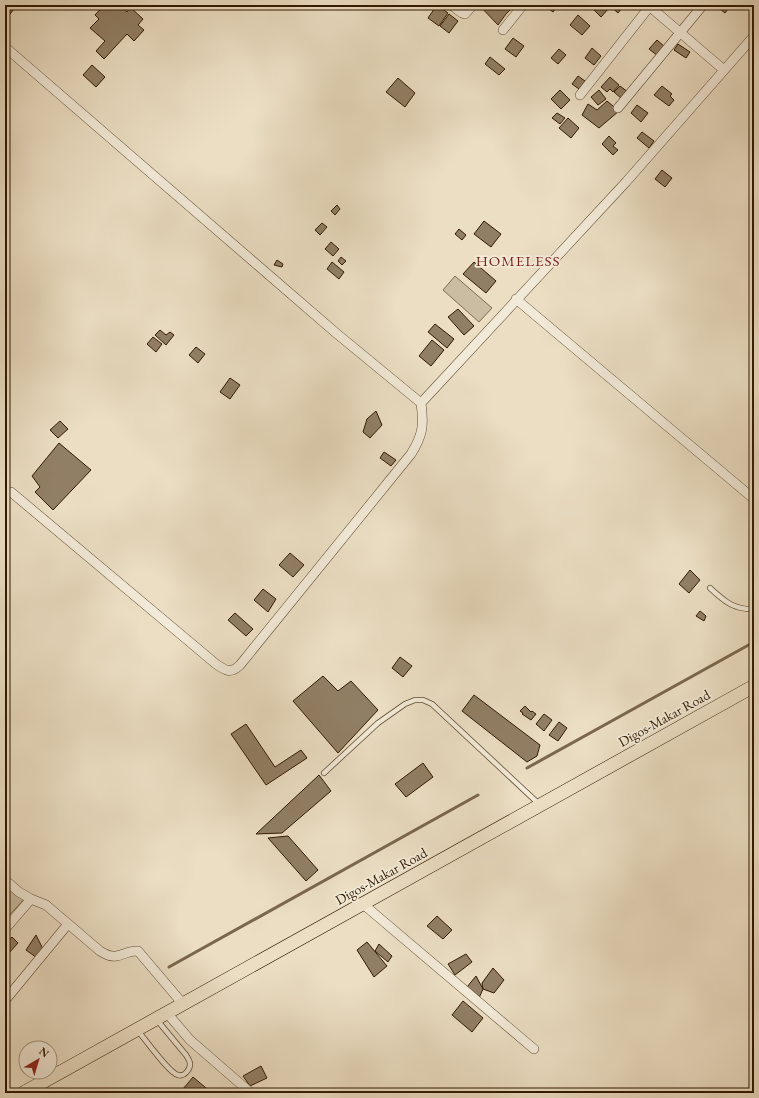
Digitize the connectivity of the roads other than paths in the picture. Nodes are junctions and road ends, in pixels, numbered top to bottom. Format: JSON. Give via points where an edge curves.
{"nodes":[{"id":1,"x":451,"y":5,"type":"edge"},
{"id":2,"x":474,"y":5,"type":"edge"},
{"id":3,"x":523,"y":5,"type":"edge"},
{"id":4,"x":703,"y":5,"type":"edge"},
{"id":5,"x":649,"y":6,"type":"edge"},
{"id":6,"x":503,"y":30,"type":"dead end"},
{"id":7,"x":680,"y":33,"type":"junction"},
{"id":8,"x":754,"y":36,"type":"edge"},
{"id":9,"x":5,"y":48,"type":"edge"},
{"id":10,"x":724,"y":70,"type":"junction"},
{"id":11,"x":580,"y":95,"type":"dead end"},
{"id":12,"x":618,"y":108,"type":"dead end"},
{"id":13,"x":516,"y":299,"type":"junction"},
{"id":14,"x":421,"y":403,"type":"junction"},
{"id":15,"x":11,"y":492,"type":"dead end"},
{"id":16,"x":754,"y":499,"type":"edge"},
{"id":17,"x":710,"y":588,"type":"dead end"},
{"id":18,"x":754,"y":609,"type":"edge"},
{"id":19,"x":754,"y":686,"type":"edge"},
{"id":20,"x":324,"y":773,"type":"dead end"},
{"id":21,"x":540,"y":805,"type":"junction"},
{"id":22,"x":5,"y":880,"type":"edge"},
{"id":23,"x":31,"y":899,"type":"junction"},
{"id":24,"x":363,"y":904,"type":"junction"},
{"id":25,"x":68,"y":924,"type":"junction"},
{"id":26,"x":5,"y":929,"type":"edge"},
{"id":27,"x":7,"y":998,"type":"dead end"},
{"id":28,"x":183,"y":1004,"type":"junction"},
{"id":29,"x":162,"y":1016,"type":"junction"},
{"id":30,"x":137,"y":1030,"type":"junction"},
{"id":31,"x":534,"y":1049,"type":"dead end"},
{"id":32,"x":23,"y":1093,"type":"edge"},
{"id":33,"x":251,"y":1093,"type":"edge"}],
"edges":[{"from":1,"to":2,"type":"street","via":[[462,14]]},
{"from":3,"to":6,"type":"street"},
{"from":4,"to":7,"type":"street"},
{"from":5,"to":7,"type":"street"},
{"from":5,"to":11,"type":"street"},
{"from":7,"to":10,"type":"street"},
{"from":7,"to":12,"type":"street"},
{"from":8,"to":10,"type":"street"},
{"from":9,"to":14,"type":"street","via":[[336,334]]},
{"from":10,"to":13,"type":"street","via":[[626,182]]},
{"from":13,"to":14,"type":"street"},
{"from":13,"to":16,"type":"street"},
{"from":14,"to":15,"type":"street","via":[[422,433],[411,454],[240,665],[232,671],[216,664]]},
{"from":17,"to":18,"type":"lane","via":[[733,606]]},
{"from":19,"to":21,"type":"main road","name":"Digos-Makar Road"},
{"from":20,"to":21,"type":"lane","via":[[378,724],[405,704],[424,700],[432,704]]},
{"from":21,"to":24,"type":"main road","name":"Digos-Makar Road"},
{"from":22,"to":23,"type":"street"},
{"from":23,"to":25,"type":"street","via":[[46,905]]},
{"from":23,"to":26,"type":"street"},
{"from":24,"to":28,"type":"main road","name":"Digos-Makar Road"},
{"from":24,"to":31,"type":"street"},
{"from":25,"to":27,"type":"street"},
{"from":25,"to":28,"type":"street","via":[[109,956],[138,951]]},
{"from":28,"to":29,"type":"main road","name":"Digos-Makar Road"},
{"from":29,"to":30,"type":"main road","name":"Digos-Makar Road"},
{"from":29,"to":30,"type":"lane","via":[[189,1060],[189,1069],[183,1075],[178,1076],[170,1071]]},
{"from":29,"to":33,"type":"street"},
{"from":30,"to":32,"type":"main road","name":"Digos-Makar Road"}]}
